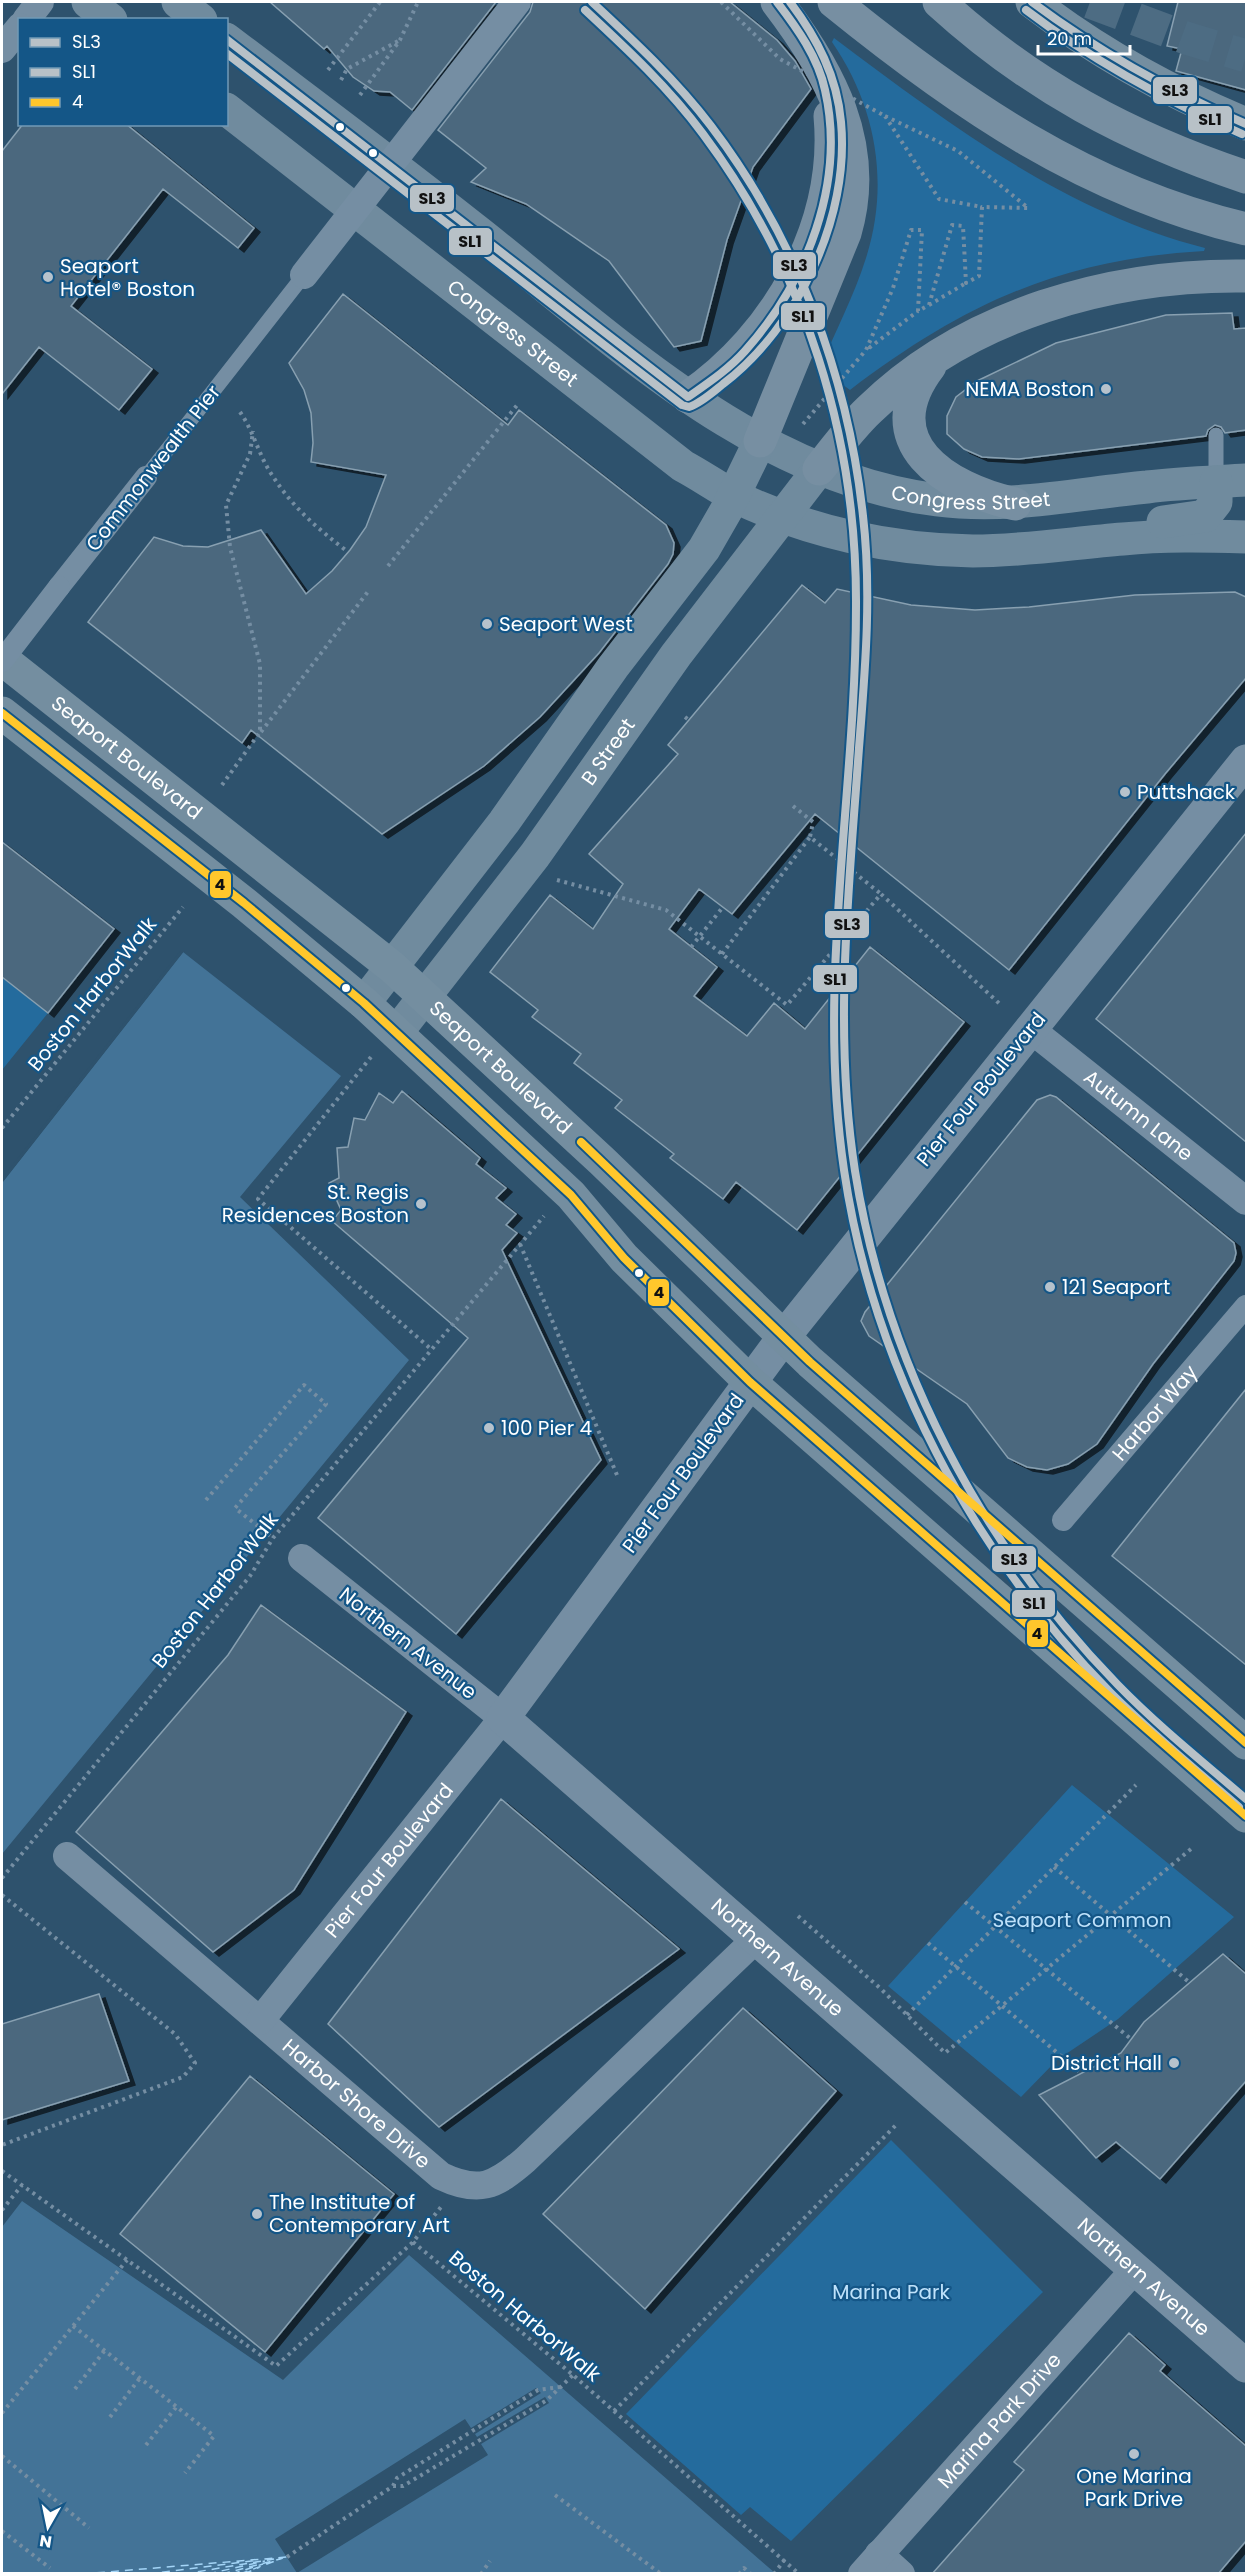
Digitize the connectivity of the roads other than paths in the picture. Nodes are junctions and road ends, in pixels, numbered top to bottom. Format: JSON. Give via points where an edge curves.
{"nodes":[{"id":1,"x":40,"y":2,"type":"edge"},
{"id":2,"x":88,"y":2,"type":"edge"},
{"id":3,"x":178,"y":2,"type":"edge"},
{"id":4,"x":517,"y":2,"type":"edge"},
{"id":5,"x":777,"y":2,"type":"edge"},
{"id":6,"x":834,"y":2,"type":"edge"},
{"id":7,"x":939,"y":2,"type":"edge"},
{"id":8,"x":1032,"y":2,"type":"edge"},
{"id":9,"x":28,"y":18,"type":"edge"},
{"id":10,"x":108,"y":18,"type":"edge"},
{"id":11,"x":198,"y":18,"type":"edge"},
{"id":12,"x":18,"y":30,"type":"edge"},
{"id":13,"x":803,"y":38,"type":"junction"},
{"id":14,"x":228,"y":41,"type":"edge"},
{"id":15,"x":2,"y":50,"type":"edge"},
{"id":16,"x":228,"y":111,"type":"edge"},
{"id":17,"x":1246,"y":124,"type":"edge"},
{"id":18,"x":1246,"y":177,"type":"edge"},
{"id":19,"x":1246,"y":230,"type":"edge"},
{"id":20,"x":304,"y":275,"type":"joint"},
{"id":21,"x":1246,"y":276,"type":"edge"},
{"id":22,"x":940,"y":356,"type":"junction"},
{"id":23,"x":688,"y":397,"type":"junction"},
{"id":24,"x":1216,"y":435,"type":"dead end"},
{"id":25,"x":760,"y":441,"type":"junction"},
{"id":26,"x":819,"y":469,"type":"junction"},
{"id":27,"x":146,"y":477,"type":"joint"},
{"id":28,"x":1231,"y":481,"type":"edge"},
{"id":29,"x":734,"y":495,"type":"junction"},
{"id":30,"x":1015,"y":504,"type":"junction"},
{"id":31,"x":783,"y":516,"type":"junction"},
{"id":32,"x":1246,"y":537,"type":"edge"},
{"id":33,"x":1126,"y":538,"type":"junction"},
{"id":34,"x":2,"y":660,"type":"edge"},
{"id":35,"x":2,"y":713,"type":"edge"},
{"id":36,"x":1246,"y":761,"type":"edge"},
{"id":37,"x":392,"y":967,"type":"junction"},
{"id":38,"x":424,"y":999,"type":"junction"},
{"id":39,"x":364,"y":1003,"type":"junction"},
{"id":40,"x":1029,"y":1028,"type":"junction"},
{"id":41,"x":397,"y":1032,"type":"junction"},
{"id":42,"x":1246,"y":1201,"type":"edge"},
{"id":43,"x":1246,"y":1306,"type":"edge"},
{"id":44,"x":783,"y":1338,"type":"junction"},
{"id":45,"x":750,"y":1382,"type":"junction"},
{"id":46,"x":1063,"y":1520,"type":"dead end"},
{"id":47,"x":302,"y":1558,"type":"dead end"},
{"id":48,"x":503,"y":1718,"type":"junction"},
{"id":49,"x":1246,"y":1743,"type":"edge"},
{"id":50,"x":1246,"y":1815,"type":"edge"},
{"id":51,"x":67,"y":1856,"type":"dead end"},
{"id":52,"x":757,"y":1938,"type":"junction"},
{"id":53,"x":260,"y":2021,"type":"junction"},
{"id":54,"x":1135,"y":2269,"type":"junction"},
{"id":55,"x":1246,"y":2366,"type":"edge"},
{"id":56,"x":871,"y":2564,"type":"edge"},
{"id":57,"x":901,"y":2574,"type":"edge"}],
"edges":[{"from":1,"to":9,"type":"street"},
{"from":2,"to":10,"type":"main road"},
{"from":3,"to":11,"type":"main road"},
{"from":4,"to":20,"type":"street","bridge":true},
{"from":5,"to":13,"type":"highway"},
{"from":6,"to":19,"type":"highway","via":[[960,97],[1055,157],[1152,201]]},
{"from":7,"to":18,"type":"highway","via":[[1012,61],[1090,112],[1166,148]]},
{"from":8,"to":17,"type":"main road","via":[[1130,68]]},
{"from":12,"to":15,"type":"street"},
{"from":13,"to":23,"type":"highway","via":[[825,87],[830,119],[829,167],[817,224],[796,275],[766,324],[730,365]]},
{"from":13,"to":25,"type":"highway","via":[[832,86],[844,116],[852,156],[853,196],[845,233]]},
{"from":14,"to":23,"type":"main road","name":"Congress Street"},
{"from":16,"to":29,"type":"main road","name":"Congress Street","via":[[683,466]]},
{"from":20,"to":27,"type":"lane","name":"Commonwealth Pier"},
{"from":21,"to":22,"type":"highway","via":[[1162,279],[1090,293],[1003,322]]},
{"from":22,"to":26,"type":"highway","via":[[902,381],[869,410]]},
{"from":22,"to":30,"type":"highway","via":[[924,373],[910,403],[910,432],[917,449],[937,471],[957,484]]},
{"from":23,"to":25,"type":"main road","name":"Congress Street"},
{"from":24,"to":28,"type":"lane"},
{"from":25,"to":26,"type":"main road","name":"Congress Street"},
{"from":25,"to":29,"type":"main road"},
{"from":26,"to":30,"type":"main road","name":"Congress Street","via":[[903,494]]},
{"from":26,"to":31,"type":"main road","name":"B Street"},
{"from":27,"to":34,"type":"street","name":"Commonwealth Pier","bridge":true},
{"from":28,"to":30,"type":"main road","name":"Congress Street","via":[[1146,487]]},
{"from":28,"to":33,"type":"main road","via":[[1205,516],[1156,524]]},
{"from":29,"to":31,"type":"main road","name":"Congress Street"},
{"from":29,"to":37,"type":"main road","via":[[696,559],[613,667],[504,822]]},
{"from":31,"to":33,"type":"main road","name":"Congress Street","via":[[842,534],[924,548],[1019,549]]},
{"from":31,"to":38,"type":"main road","name":"B Street","via":[[676,655],[547,840]]},
{"from":32,"to":33,"type":"main road","name":"Congress Street"},
{"from":34,"to":37,"type":"main road","name":"Seaport Boulevard"},
{"from":35,"to":39,"type":"main road","via":[[244,903]]},
{"from":36,"to":40,"type":"street","name":"Pier Four Boulevard"},
{"from":37,"to":38,"type":"main road","name":"Seaport Boulevard"},
{"from":37,"to":39,"type":"main road"},
{"from":38,"to":41,"type":"main road","name":"B Street"},
{"from":38,"to":44,"type":"main road","name":"Seaport Boulevard","via":[[615,1174]]},
{"from":39,"to":41,"type":"main road"},
{"from":40,"to":42,"type":"street","name":"Autumn Lane"},
{"from":40,"to":44,"type":"street","name":"Pier Four Boulevard"},
{"from":41,"to":45,"type":"main road","via":[[571,1195],[624,1258]]},
{"from":43,"to":46,"type":"street","name":"Harbor Way"},
{"from":44,"to":45,"type":"street","name":"Pier Four Boulevard"},
{"from":44,"to":49,"type":"main road","name":"Seaport Boulevard"},
{"from":45,"to":48,"type":"street","name":"Pier Four Boulevard"},
{"from":45,"to":50,"type":"main road"},
{"from":47,"to":48,"type":"street","name":"Northern Avenue"},
{"from":48,"to":52,"type":"street","name":"Northern Avenue"},
{"from":48,"to":53,"type":"street","name":"Pier Four Boulevard"},
{"from":51,"to":53,"type":"street","name":"Harbor Shore Drive"},
{"from":52,"to":53,"type":"street","name":"Harbor Shore Drive","via":[[525,2160],[505,2176],[478,2187],[464,2186],[441,2175]]},
{"from":52,"to":54,"type":"street","name":"Northern Avenue"},
{"from":54,"to":55,"type":"street","name":"Northern Avenue"},
{"from":54,"to":56,"type":"street","name":"Marina Park Drive"},
{"from":56,"to":57,"type":"street"}]}
